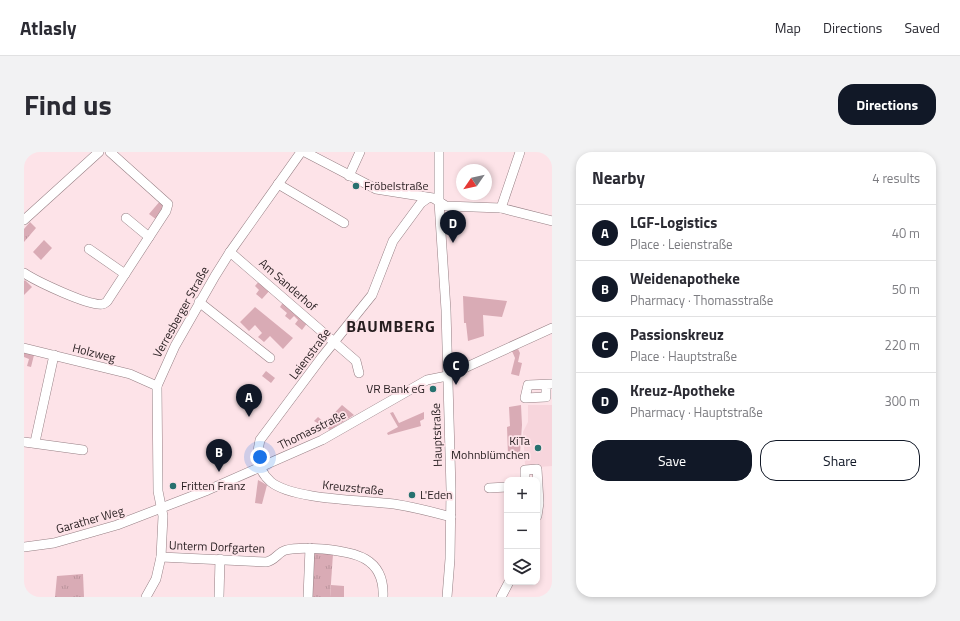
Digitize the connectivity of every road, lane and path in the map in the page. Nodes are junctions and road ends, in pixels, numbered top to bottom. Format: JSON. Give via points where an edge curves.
{"nodes":[{"id":1,"x":99,"y":152,"type":"edge"},
{"id":2,"x":110,"y":152,"type":"edge"},
{"id":3,"x":301,"y":152,"type":"edge"},
{"id":4,"x":305,"y":152,"type":"edge"},
{"id":5,"x":360,"y":152,"type":"edge"},
{"id":6,"x":439,"y":152,"type":"edge"},
{"id":7,"x":520,"y":152,"type":"edge"},
{"id":8,"x":348,"y":176,"type":"junction"},
{"id":9,"x":278,"y":184,"type":"junction"},
{"id":10,"x":428,"y":198,"type":"junction"},
{"id":11,"x":439,"y":202,"type":"junction"},
{"id":12,"x":501,"y":208,"type":"junction"},
{"id":13,"x":126,"y":218,"type":"dead end"},
{"id":14,"x":24,"y":220,"type":"edge"},
{"id":15,"x":552,"y":221,"type":"edge"},
{"id":16,"x":344,"y":223,"type":"dead end"},
{"id":17,"x":149,"y":237,"type":"junction"},
{"id":18,"x":89,"y":249,"type":"dead end"},
{"id":19,"x":230,"y":252,"type":"junction"},
{"id":20,"x":24,"y":273,"type":"edge"},
{"id":21,"x":125,"y":274,"type":"junction"},
{"id":22,"x":199,"y":302,"type":"junction"},
{"id":23,"x":552,"y":328,"type":"edge"},
{"id":24,"x":334,"y":342,"type":"junction"},
{"id":25,"x":24,"y":348,"type":"edge"},
{"id":26,"x":54,"y":355,"type":"junction"},
{"id":27,"x":270,"y":358,"type":"dead end"},
{"id":28,"x":359,"y":373,"type":"dead end"},
{"id":29,"x":447,"y":376,"type":"junction"},
{"id":30,"x":157,"y":386,"type":"junction"},
{"id":31,"x":24,"y":442,"type":"edge"},
{"id":32,"x":35,"y":442,"type":"junction"},
{"id":33,"x":83,"y":450,"type":"dead end"},
{"id":34,"x":260,"y":468,"type":"junction"},
{"id":35,"x":525,"y":477,"type":"edge"},
{"id":36,"x":537,"y":477,"type":"edge"},
{"id":37,"x":504,"y":487,"type":"edge"},
{"id":38,"x":489,"y":488,"type":"dead end"},
{"id":39,"x":161,"y":509,"type":"junction"},
{"id":40,"x":451,"y":517,"type":"junction"},
{"id":41,"x":24,"y":547,"type":"edge"},
{"id":42,"x":310,"y":548,"type":"junction"},
{"id":43,"x":161,"y":557,"type":"junction"},
{"id":44,"x":220,"y":559,"type":"junction"},
{"id":45,"x":507,"y":585,"type":"edge"},
{"id":46,"x":146,"y":597,"type":"edge"},
{"id":47,"x":219,"y":597,"type":"edge"},
{"id":48,"x":308,"y":597,"type":"edge"},
{"id":49,"x":383,"y":597,"type":"edge"},
{"id":50,"x":447,"y":597,"type":"edge"},
{"id":51,"x":501,"y":597,"type":"edge"}],
"edges":[{"from":1,"to":14,"type":"street"},
{"from":2,"to":17,"type":"street","via":[[168,204]]},
{"from":3,"to":9,"type":"street","name":"Verresberger Straße"},
{"from":4,"to":8,"type":"street"},
{"from":5,"to":8,"type":"street"},
{"from":6,"to":11,"type":"street","name":"Hauptstraße"},
{"from":7,"to":12,"type":"street"},
{"from":8,"to":10,"type":"street","via":[[376,189]]},
{"from":9,"to":16,"type":"street"},
{"from":9,"to":19,"type":"street","name":"Verresberger Straße"},
{"from":10,"to":11,"type":"street"},
{"from":10,"to":24,"type":"street","name":"Leienstraße","via":[[393,241],[372,295]]},
{"from":11,"to":12,"type":"street","via":[[446,206]]},
{"from":11,"to":29,"type":"street","name":"Hauptstraße","via":[[446,310]]},
{"from":12,"to":15,"type":"street"},
{"from":13,"to":17,"type":"street"},
{"from":17,"to":21,"type":"street"},
{"from":18,"to":21,"type":"street"},
{"from":19,"to":22,"type":"street","name":"Verresberger Straße"},
{"from":19,"to":24,"type":"street","name":"Am Sanderhof"},
{"from":20,"to":21,"type":"street","via":[[66,293],[103,304]]},
{"from":22,"to":27,"type":"street"},
{"from":22,"to":30,"type":"street","name":"Verresberger Straße"},
{"from":23,"to":29,"type":"street","name":"Thomasstraße"},
{"from":24,"to":28,"type":"street","name":"Am Sanderhof","via":[[356,360]]},
{"from":24,"to":34,"type":"street","name":"Leienstraße","via":[[260,440],[257,452]]},
{"from":25,"to":26,"type":"street","name":"Holzweg"},
{"from":26,"to":30,"type":"street","name":"Holzweg","via":[[130,374]]},
{"from":26,"to":32,"type":"street"},
{"from":29,"to":34,"type":"street","name":"Thomasstraße","via":[[427,380],[322,440]]},
{"from":29,"to":40,"type":"street","name":"Hauptstraße"},
{"from":30,"to":39,"type":"street","name":"Verresberger Straße","via":[[158,491]]},
{"from":31,"to":32,"type":"street"},
{"from":32,"to":33,"type":"street"},
{"from":34,"to":39,"type":"street","name":"Thomasstraße"},
{"from":34,"to":40,"type":"street","name":"Kreuzstraße","via":[[271,482],[306,495],[394,504]]},
{"from":35,"to":36,"type":"street","via":[[525,470],[537,469]]},
{"from":37,"to":38,"type":"street"},
{"from":39,"to":41,"type":"street","name":"Garather Weg","via":[[91,533],[54,543]]},
{"from":39,"to":43,"type":"street","name":"Verresberger Straße"},
{"from":40,"to":50,"type":"street","name":"Hauptstraße"},
{"from":42,"to":44,"type":"street","name":"Unterm Dorfgarten","via":[[287,549],[269,562]]},
{"from":42,"to":48,"type":"street"},
{"from":42,"to":49,"type":"street","name":"Unterm Dorfgarten","via":[[359,555],[368,560],[381,577]]},
{"from":43,"to":44,"type":"street","name":"Unterm Dorfgarten"},
{"from":43,"to":46,"type":"street","name":"Verresberger Straße","via":[[156,579]]},
{"from":44,"to":47,"type":"street"},
{"from":45,"to":51,"type":"street"}]}
